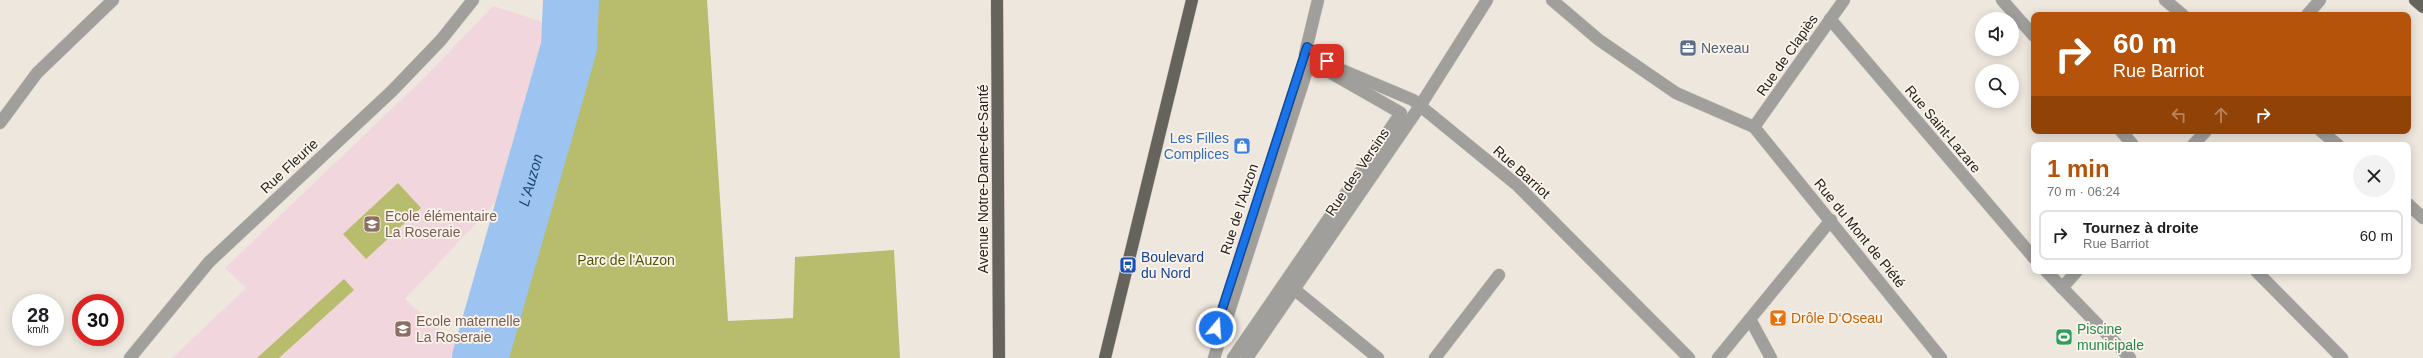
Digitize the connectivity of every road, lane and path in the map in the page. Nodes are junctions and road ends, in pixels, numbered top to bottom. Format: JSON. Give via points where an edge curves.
{"nodes":[{"id":1,"x":113,"y":0,"type":"edge"},
{"id":2,"x":473,"y":0,"type":"edge"},
{"id":3,"x":997,"y":0,"type":"edge"},
{"id":4,"x":1192,"y":0,"type":"edge"},
{"id":5,"x":1318,"y":0,"type":"edge"},
{"id":6,"x":1488,"y":0,"type":"edge"},
{"id":7,"x":1552,"y":0,"type":"edge"},
{"id":8,"x":1844,"y":0,"type":"edge"},
{"id":9,"x":2002,"y":0,"type":"edge"},
{"id":10,"x":2165,"y":0,"type":"edge"},
{"id":11,"x":2416,"y":0,"type":"edge"},
{"id":12,"x":2423,"y":7,"type":"edge"},
{"id":13,"x":2179,"y":12,"type":"edge"},
{"id":14,"x":1830,"y":19,"type":"junction"},
{"id":15,"x":2031,"y":33,"type":"edge"},
{"id":16,"x":1307,"y":47,"type":"junction"},
{"id":17,"x":1420,"y":106,"type":"junction"},
{"id":18,"x":0,"y":123,"type":"edge"},
{"id":19,"x":1754,"y":127,"type":"junction"},
{"id":20,"x":2124,"y":134,"type":"edge"},
{"id":21,"x":2203,"y":134,"type":"edge"},
{"id":22,"x":2325,"y":134,"type":"edge"},
{"id":23,"x":2131,"y":142,"type":"edge"},
{"id":24,"x":2196,"y":142,"type":"edge"},
{"id":25,"x":2334,"y":142,"type":"edge"},
{"id":26,"x":2411,"y":207,"type":"edge"},
{"id":27,"x":2423,"y":218,"type":"edge"},
{"id":28,"x":1831,"y":220,"type":"junction"},
{"id":29,"x":2031,"y":254,"type":"edge"},
{"id":30,"x":2049,"y":274,"type":"edge"},
{"id":31,"x":2074,"y":274,"type":"edge"},
{"id":32,"x":2259,"y":274,"type":"edge"},
{"id":33,"x":1499,"y":275,"type":"dead end"},
{"id":34,"x":2062,"y":288,"type":"junction"},
{"id":35,"x":1295,"y":290,"type":"junction"},
{"id":36,"x":1750,"y":319,"type":"junction"},
{"id":37,"x":130,"y":358,"type":"edge"},
{"id":38,"x":999,"y":358,"type":"edge"},
{"id":39,"x":1105,"y":358,"type":"edge"},
{"id":40,"x":1207,"y":358,"type":"edge"},
{"id":41,"x":1214,"y":358,"type":"edge"},
{"id":42,"x":1233,"y":358,"type":"edge"},
{"id":43,"x":1247,"y":358,"type":"edge"},
{"id":44,"x":1378,"y":358,"type":"edge"},
{"id":45,"x":1435,"y":358,"type":"edge"},
{"id":46,"x":1689,"y":358,"type":"edge"},
{"id":47,"x":1718,"y":358,"type":"edge"},
{"id":48,"x":1771,"y":358,"type":"edge"},
{"id":49,"x":1941,"y":358,"type":"edge"},
{"id":50,"x":2130,"y":358,"type":"edge"},
{"id":51,"x":2342,"y":358,"type":"edge"}],
"edges":[{"from":1,"to":18,"type":"street","via":[[37,73]]},
{"from":2,"to":37,"type":"street","name":"Rue Fleurie","via":[[441,40],[392,91],[209,262]]},
{"from":3,"to":38,"type":"main road","name":"Avenue Notre-Dame-de-Santé"},
{"from":4,"to":39,"type":"main road"},
{"from":5,"to":16,"type":"street","name":"Rue de l'Auzon"},
{"from":6,"to":17,"type":"street","name":"Rue des Versins"},
{"from":7,"to":19,"type":"street","via":[[1599,40],[1676,93]]},
{"from":8,"to":14,"type":"street","name":"Rue de Clapiès"},
{"from":9,"to":15,"type":"street"},
{"from":10,"to":13,"type":"street"},
{"from":11,"to":12,"type":"main road"},
{"from":14,"to":19,"type":"street","name":"Rue de Clapiès"},
{"from":14,"to":29,"type":"street","name":"Rue Saint-Lazare"},
{"from":16,"to":17,"type":"street","name":"Rue Barriot","via":[[1337,68],[1413,100]]},
{"from":16,"to":40,"type":"street","name":"Rue de l'Auzon"},
{"from":17,"to":35,"type":"street","name":"Rue des Versins"},
{"from":17,"to":46,"type":"street","name":"Rue Barriot","via":[[1517,185]]},
{"from":19,"to":28,"type":"street","name":"Rue du Mont de Piété"},
{"from":20,"to":23,"type":"street"},
{"from":21,"to":24,"type":"street"},
{"from":22,"to":25,"type":"street"},
{"from":26,"to":27,"type":"street"},
{"from":28,"to":36,"type":"street"},
{"from":28,"to":49,"type":"street","name":"Rue du Mont de Piété"},
{"from":30,"to":34,"type":"street"},
{"from":31,"to":34,"type":"street"},
{"from":32,"to":51,"type":"street"},
{"from":33,"to":45,"type":"street"},
{"from":34,"to":50,"type":"street"},
{"from":35,"to":43,"type":"street","name":"Rue des Versins"},
{"from":35,"to":44,"type":"street"},
{"from":36,"to":47,"type":"street"},
{"from":36,"to":48,"type":"street"},
{"from":41,"to":42,"type":"street","via":[[1310,62],[1401,113]]}]}
